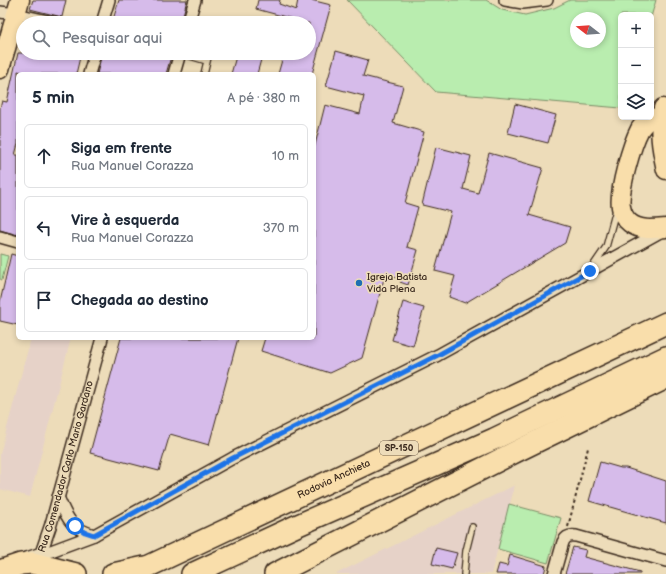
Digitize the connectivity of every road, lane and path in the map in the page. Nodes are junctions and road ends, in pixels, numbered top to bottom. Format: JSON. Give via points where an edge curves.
{"nodes":[{"id":1,"x":109,"y":0,"type":"edge"},
{"id":2,"x":195,"y":0,"type":"edge"},
{"id":3,"x":505,"y":0,"type":"edge"},
{"id":4,"x":547,"y":0,"type":"edge"},
{"id":5,"x":12,"y":8,"type":"edge"},
{"id":6,"x":36,"y":16,"type":"edge"},
{"id":7,"x":104,"y":16,"type":"edge"},
{"id":8,"x":190,"y":16,"type":"edge"},
{"id":9,"x":93,"y":60,"type":"edge"},
{"id":10,"x":178,"y":60,"type":"edge"},
{"id":11,"x":204,"y":60,"type":"edge"},
{"id":12,"x":207,"y":61,"type":"joint"},
{"id":13,"x":0,"y":69,"type":"edge"},
{"id":14,"x":90,"y":72,"type":"edge"},
{"id":15,"x":175,"y":72,"type":"edge"},
{"id":16,"x":204,"y":72,"type":"edge"},
{"id":17,"x":657,"y":112,"type":"edge"},
{"id":18,"x":666,"y":170,"type":"edge"},
{"id":19,"x":621,"y":190,"type":"junction"},
{"id":20,"x":666,"y":228,"type":"edge"},
{"id":21,"x":0,"y":237,"type":"edge"},
{"id":22,"x":16,"y":241,"type":"edge"},
{"id":23,"x":590,"y":271,"type":"junction"},
{"id":24,"x":666,"y":323,"type":"edge"},
{"id":25,"x":101,"y":340,"type":"edge"},
{"id":26,"x":666,"y":357,"type":"edge"},
{"id":27,"x":666,"y":378,"type":"edge"},
{"id":28,"x":666,"y":394,"type":"edge"},
{"id":29,"x":615,"y":404,"type":"junction"},
{"id":30,"x":588,"y":448,"type":"dead end"},
{"id":31,"x":58,"y":497,"type":"junction"},
{"id":32,"x":472,"y":527,"type":"dead end"},
{"id":33,"x":94,"y":535,"type":"junction"},
{"id":34,"x":571,"y":537,"type":"junction"},
{"id":35,"x":41,"y":553,"type":"junction"},
{"id":36,"x":666,"y":561,"type":"edge"},
{"id":37,"x":0,"y":568,"type":"edge"},
{"id":38,"x":139,"y":570,"type":"edge"},
{"id":39,"x":0,"y":571,"type":"edge"},
{"id":40,"x":76,"y":574,"type":"edge"},
{"id":41,"x":113,"y":574,"type":"edge"},
{"id":42,"x":192,"y":574,"type":"edge"},
{"id":43,"x":275,"y":574,"type":"edge"},
{"id":44,"x":464,"y":574,"type":"edge"},
{"id":45,"x":554,"y":574,"type":"edge"}],
"edges":[{"from":1,"to":7,"type":"street"},
{"from":2,"to":8,"type":"street"},
{"from":3,"to":4,"type":"street","via":[[523,3]]},
{"from":5,"to":6,"type":"street"},
{"from":5,"to":13,"type":"main road"},
{"from":9,"to":14,"type":"street"},
{"from":10,"to":15,"type":"street"},
{"from":11,"to":12,"type":"lane"},
{"from":12,"to":16,"type":"lane"},
{"from":17,"to":18,"type":"main road"},
{"from":17,"to":19,"type":"main road","via":[[640,130]]},
{"from":19,"to":20,"type":"main road","via":[[621,206],[624,216],[630,223],[639,228],[652,230]]},
{"from":19,"to":23,"type":"lane","via":[[606,248]]},
{"from":20,"to":23,"type":"street"},
{"from":21,"to":22,"type":"street"},
{"from":23,"to":33,"type":"street","via":[[438,355],[233,458]]},
{"from":24,"to":38,"type":"highway","name":"Rodovia Anchieta","number":"SP-150"},
{"from":25,"to":31,"type":"street","name":"Rua Comendador Carlo Mario Gardano"},
{"from":26,"to":42,"type":"highway","via":[[494,439]]},
{"from":27,"to":29,"type":"highway"},
{"from":28,"to":29,"type":"highway"},
{"from":29,"to":43,"type":"highway","via":[[454,482]]},
{"from":30,"to":34,"type":"path"},
{"from":31,"to":33,"type":"street","via":[[67,518],[75,526]]},
{"from":31,"to":35,"type":"street","name":"Rua Comendador Carlo Mario Gardano"},
{"from":32,"to":44,"type":"lane"},
{"from":33,"to":35,"type":"street"},
{"from":34,"to":36,"type":"street"},
{"from":34,"to":45,"type":"street","via":[[563,542]]},
{"from":35,"to":37,"type":"street","name":"Rua Comendador Carlo Mario Gardano"},
{"from":38,"to":41,"type":"highway","name":"Rodovia Anchieta"},
{"from":39,"to":40,"type":"highway","via":[[32,563]]}]}
